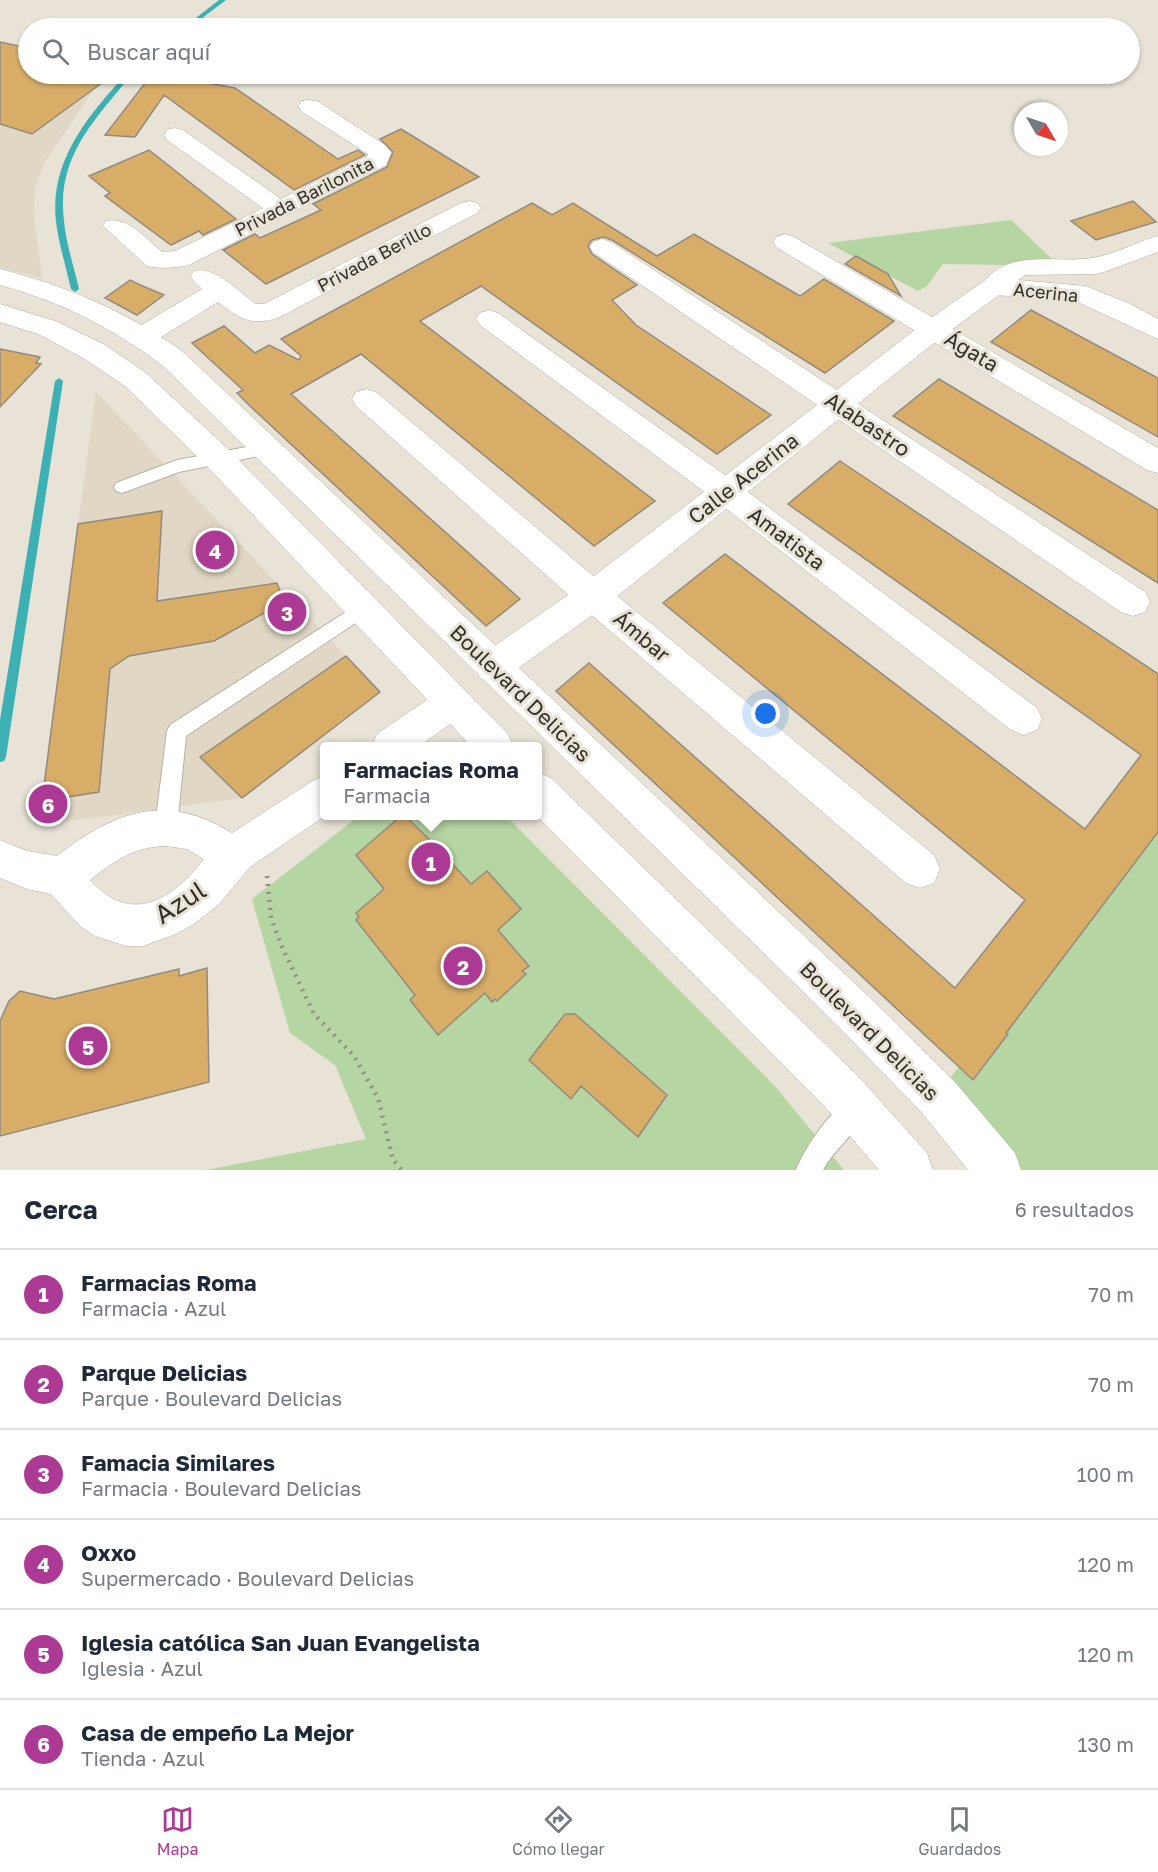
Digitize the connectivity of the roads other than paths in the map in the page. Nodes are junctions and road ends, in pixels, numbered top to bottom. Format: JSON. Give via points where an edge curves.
{"nodes":[{"id":1,"x":309,"y":106,"type":"dead end"},
{"id":2,"x":175,"y":135,"type":"dead end"},
{"id":3,"x":469,"y":208,"type":"dead end"},
{"id":4,"x":280,"y":209,"type":"junction"},
{"id":5,"x":115,"y":226,"type":"dead end"},
{"id":6,"x":785,"y":242,"type":"dead end"},
{"id":7,"x":1158,"y":244,"type":"edge"},
{"id":8,"x":602,"y":247,"type":"dead end"},
{"id":9,"x":180,"y":259,"type":"junction"},
{"id":10,"x":0,"y":277,"type":"edge"},
{"id":11,"x":993,"y":287,"type":"junction"},
{"id":12,"x":219,"y":290,"type":"junction"},
{"id":13,"x":0,"y":313,"type":"edge"},
{"id":14,"x":489,"y":318,"type":"dead end"},
{"id":15,"x":934,"y":329,"type":"junction"},
{"id":16,"x":1158,"y":330,"type":"edge"},
{"id":17,"x":143,"y":336,"type":"junction"},
{"id":18,"x":366,"y":399,"type":"dead end"},
{"id":19,"x":838,"y":404,"type":"junction"},
{"id":20,"x":268,"y":449,"type":"junction"},
{"id":21,"x":217,"y":457,"type":"junction"},
{"id":22,"x":1158,"y":462,"type":"edge"},
{"id":23,"x":122,"y":487,"type":"dead end"},
{"id":24,"x":725,"y":490,"type":"junction"},
{"id":25,"x":593,"y":596,"type":"junction"},
{"id":26,"x":1133,"y":602,"type":"dead end"},
{"id":27,"x":363,"y":609,"type":"junction"},
{"id":28,"x":492,"y":667,"type":"junction"},
{"id":29,"x":453,"y":702,"type":"junction"},
{"id":30,"x":1024,"y":719,"type":"dead end"},
{"id":31,"x":397,"y":742,"type":"edge"},
{"id":32,"x":490,"y":742,"type":"edge"},
{"id":33,"x":542,"y":795,"type":"edge"},
{"id":34,"x":320,"y":797,"type":"edge"},
{"id":35,"x":166,"y":827,"type":"junction"},
{"id":36,"x":246,"y":848,"type":"junction"},
{"id":37,"x":0,"y":859,"type":"edge"},
{"id":38,"x":920,"y":869,"type":"dead end"},
{"id":39,"x":63,"y":877,"type":"junction"},
{"id":40,"x":856,"y":1109,"type":"junction"},
{"id":41,"x":809,"y":1170,"type":"edge"},
{"id":42,"x":910,"y":1170,"type":"edge"},
{"id":43,"x":998,"y":1170,"type":"edge"}],
"edges":[{"from":1,"to":4,"type":"street","name":"Privada Barilonita","via":[[377,150],[380,157],[374,164]]},
{"from":2,"to":4,"type":"street"},
{"from":3,"to":12,"type":"street","name":"Privada Berillo","via":[[260,314],[250,313]]},
{"from":4,"to":9,"type":"street","name":"Privada Barilonita"},
{"from":5,"to":9,"type":"street","via":[[156,260]]},
{"from":6,"to":15,"type":"street","name":"Ágata"},
{"from":7,"to":11,"type":"street","name":"Acerina","via":[[1095,266],[1016,269]]},
{"from":8,"to":19,"type":"street","name":"Alabastro"},
{"from":9,"to":12,"type":"street","name":"Privada Berillo"},
{"from":10,"to":17,"type":"street","name":"Boulevard Delicias","via":[[84,305]]},
{"from":11,"to":15,"type":"street","name":"Calle Acerina"},
{"from":11,"to":16,"type":"street","name":"Acerina","via":[[1077,292]]},
{"from":12,"to":17,"type":"street"},
{"from":13,"to":21,"type":"street","via":[[48,328],[103,358],[136,380]]},
{"from":14,"to":24,"type":"street","name":"Amatista"},
{"from":15,"to":19,"type":"street","name":"Calle Acerina"},
{"from":15,"to":22,"type":"street","name":"Ágata"},
{"from":17,"to":20,"type":"street","name":"Boulevard Delicias","via":[[172,358]]},
{"from":18,"to":25,"type":"street","name":"Ámbar"},
{"from":19,"to":24,"type":"street","name":"Calle Acerina"},
{"from":19,"to":26,"type":"street","name":"Alabastro"},
{"from":20,"to":21,"type":"lane"},
{"from":20,"to":28,"type":"street","name":"Boulevard Delicias"},
{"from":21,"to":23,"type":"lane","via":[[177,466]]},
{"from":21,"to":27,"type":"street"},
{"from":24,"to":25,"type":"street","name":"Calle Acerina"},
{"from":24,"to":30,"type":"street","name":"Amatista"},
{"from":25,"to":28,"type":"street","name":"Calle Acerina"},
{"from":25,"to":38,"type":"street","name":"Ámbar"},
{"from":27,"to":29,"type":"street"},
{"from":27,"to":35,"type":"lane","via":[[177,731]]},
{"from":28,"to":43,"type":"street","name":"Boulevard Delicias","via":[[849,1006],[938,1097]]},
{"from":29,"to":31,"type":"street"},
{"from":29,"to":32,"type":"street"},
{"from":33,"to":40,"type":"street"},
{"from":34,"to":36,"type":"street","name":"Azul"},
{"from":35,"to":36,"type":"street"},
{"from":35,"to":39,"type":"street","via":[[148,827],[116,838]]},
{"from":36,"to":39,"type":"street","name":"Azul","via":[[201,894],[160,920],[142,926],[105,920],[82,903]]},
{"from":37,"to":39,"type":"street","via":[[27,870]]},
{"from":40,"to":41,"type":"lane","via":[[823,1145]]},
{"from":40,"to":42,"type":"street"}]}
